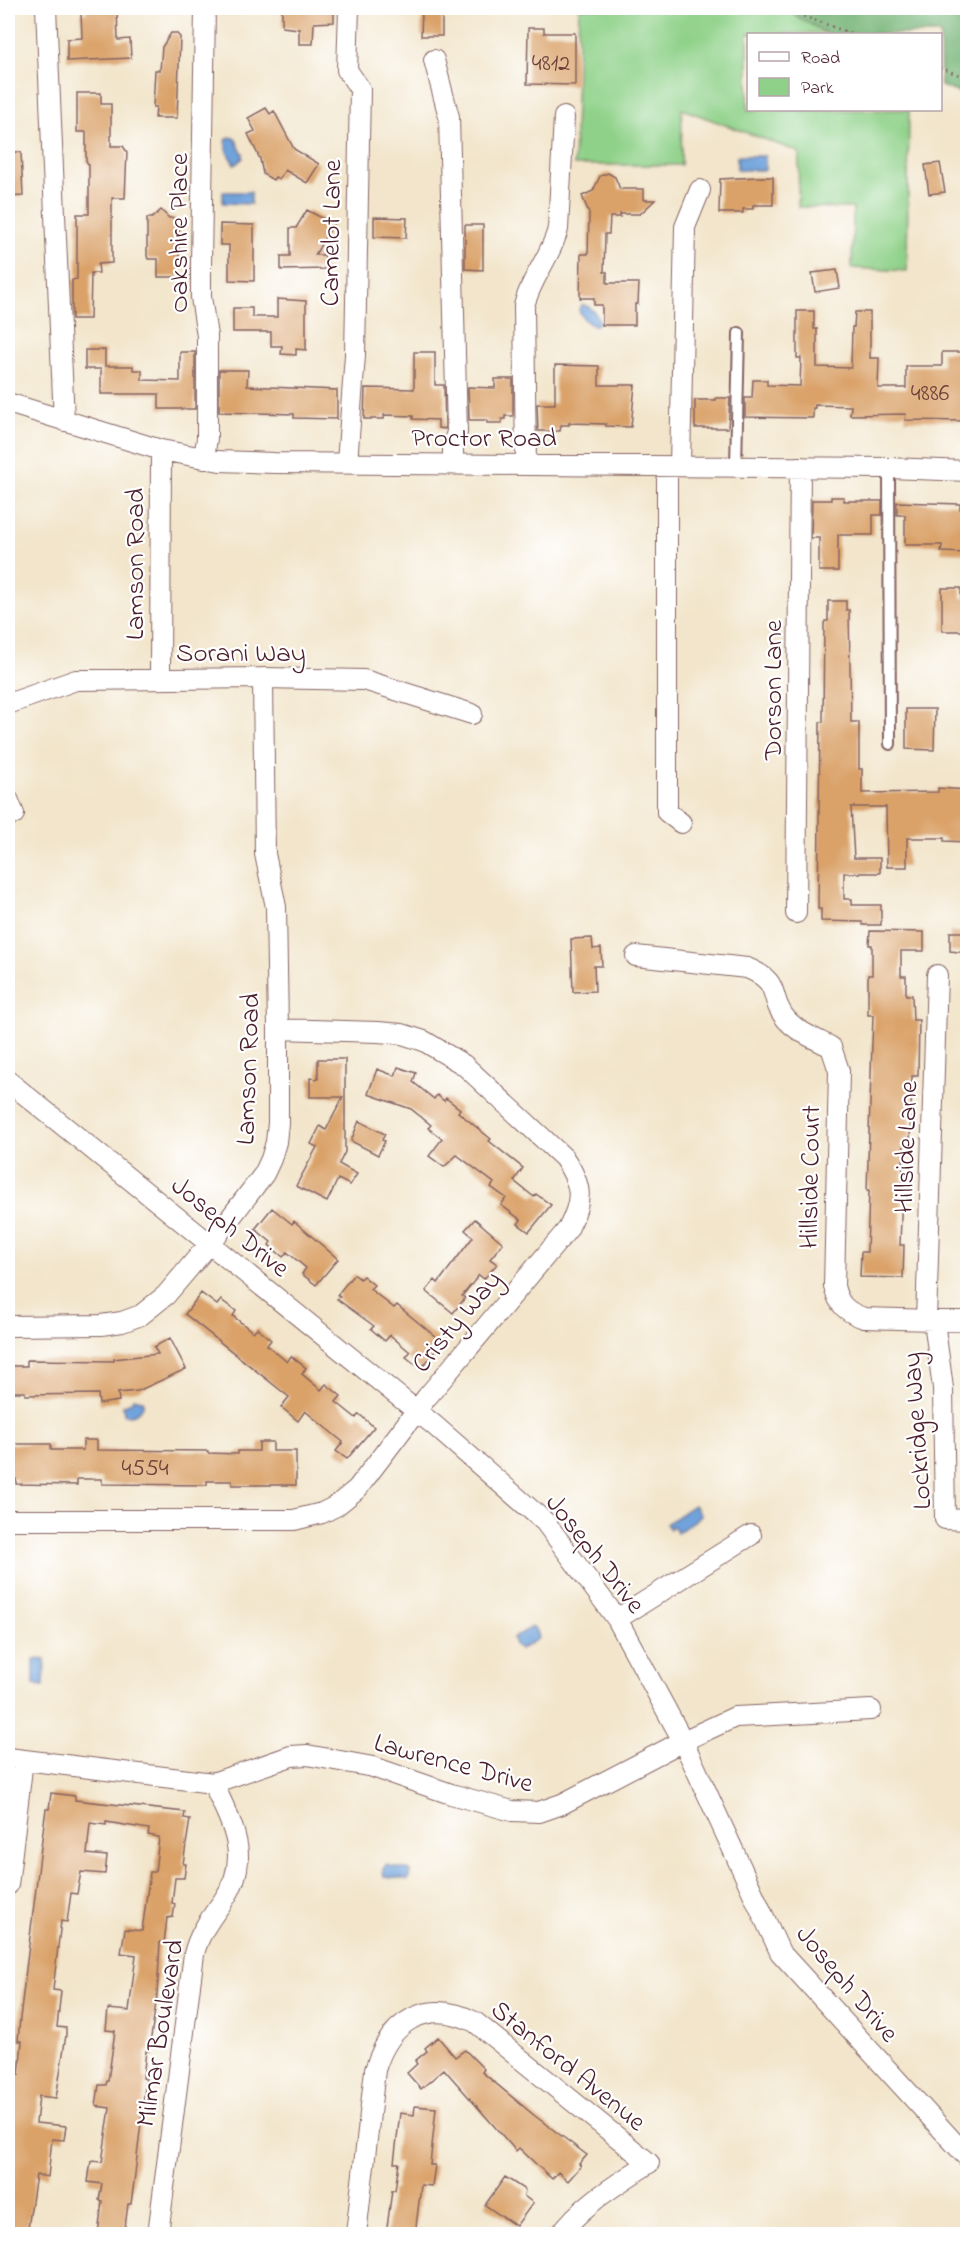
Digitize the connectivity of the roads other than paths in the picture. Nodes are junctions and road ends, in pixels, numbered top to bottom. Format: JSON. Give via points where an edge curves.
{"nodes":[{"id":1,"x":46,"y":8,"type":"edge"},
{"id":2,"x":205,"y":8,"type":"edge"},
{"id":3,"x":349,"y":8,"type":"edge"},
{"id":4,"x":434,"y":60,"type":"dead end"},
{"id":5,"x":564,"y":117,"type":"dead end"},
{"id":6,"x":700,"y":190,"type":"dead end"},
{"id":7,"x":739,"y":333,"type":"dead end"},
{"id":8,"x":8,"y":403,"type":"edge"},
{"id":9,"x":64,"y":421,"type":"junction"},
{"id":10,"x":162,"y":450,"type":"junction"},
{"id":11,"x":204,"y":459,"type":"junction"},
{"id":12,"x":347,"y":464,"type":"junction"},
{"id":13,"x":453,"y":464,"type":"junction"},
{"id":14,"x":526,"y":464,"type":"junction"},
{"id":15,"x":673,"y":466,"type":"junction"},
{"id":16,"x":736,"y":466,"type":"junction"},
{"id":17,"x":800,"y":467,"type":"junction"},
{"id":18,"x":889,"y":468,"type":"junction"},
{"id":19,"x":968,"y":471,"type":"edge"},
{"id":20,"x":160,"y":678,"type":"junction"},
{"id":21,"x":263,"y":678,"type":"junction"},
{"id":22,"x":8,"y":704,"type":"edge"},
{"id":23,"x":472,"y":714,"type":"dead end"},
{"id":24,"x":890,"y":744,"type":"dead end"},
{"id":25,"x":681,"y":823,"type":"dead end"},
{"id":26,"x":796,"y":913,"type":"dead end"},
{"id":27,"x":636,"y":956,"type":"dead end"},
{"id":28,"x":937,"y":975,"type":"dead end"},
{"id":29,"x":278,"y":1029,"type":"junction"},
{"id":30,"x":8,"y":1081,"type":"edge"},
{"id":31,"x":210,"y":1243,"type":"junction"},
{"id":32,"x":930,"y":1321,"type":"junction"},
{"id":33,"x":968,"y":1321,"type":"edge"},
{"id":34,"x":8,"y":1326,"type":"edge"},
{"id":35,"x":416,"y":1411,"type":"junction"},
{"id":36,"x":8,"y":1520,"type":"edge"},
{"id":37,"x":968,"y":1520,"type":"edge"},
{"id":38,"x":751,"y":1535,"type":"dead end"},
{"id":39,"x":617,"y":1618,"type":"junction"},
{"id":40,"x":871,"y":1710,"type":"dead end"},
{"id":41,"x":683,"y":1741,"type":"junction"},
{"id":42,"x":15,"y":1759,"type":"edge"},
{"id":43,"x":213,"y":1783,"type":"junction"},
{"id":44,"x":8,"y":1885,"type":"edge"},
{"id":45,"x":968,"y":2158,"type":"edge"},
{"id":46,"x":158,"y":2235,"type":"edge"},
{"id":47,"x":356,"y":2235,"type":"edge"},
{"id":48,"x":561,"y":2235,"type":"edge"}],
"edges":[{"from":1,"to":9,"type":"street"},
{"from":2,"to":11,"type":"street","name":"Oakshire Place","via":[[201,264],[207,336]]},
{"from":3,"to":12,"type":"street","name":"Camelot Lane","via":[[347,70],[360,89],[355,355]]},
{"from":4,"to":13,"type":"street","via":[[449,117],[457,432]]},
{"from":5,"to":14,"type":"street","via":[[558,229],[531,281],[524,306]]},
{"from":6,"to":15,"type":"street","via":[[685,227]]},
{"from":7,"to":16,"type":"lane"},
{"from":8,"to":9,"type":"street","name":"Proctor Road"},
{"from":9,"to":10,"type":"street","name":"Proctor Road"},
{"from":10,"to":11,"type":"street","name":"Proctor Road"},
{"from":10,"to":20,"type":"street","name":"Lamson Road"},
{"from":11,"to":12,"type":"street","name":"Proctor Road"},
{"from":12,"to":13,"type":"street","name":"Proctor Road"},
{"from":13,"to":14,"type":"street","name":"Proctor Road"},
{"from":14,"to":15,"type":"street","name":"Proctor Road"},
{"from":15,"to":16,"type":"street","name":"Proctor Road"},
{"from":15,"to":25,"type":"street","via":[[667,812]]},
{"from":16,"to":17,"type":"street","name":"Proctor Road"},
{"from":17,"to":18,"type":"street","name":"Proctor Road"},
{"from":17,"to":26,"type":"street","name":"Dorson Lane"},
{"from":18,"to":19,"type":"street","name":"Proctor Road"},
{"from":18,"to":24,"type":"lane"},
{"from":20,"to":21,"type":"street","name":"Sorani Way"},
{"from":20,"to":22,"type":"street","name":"Sorani Way","via":[[76,680]]},
{"from":21,"to":23,"type":"street","name":"Sorani Way","via":[[364,680]]},
{"from":21,"to":29,"type":"street","name":"Lamson Road","via":[[265,854],[276,907]]},
{"from":27,"to":32,"type":"street","name":"Hillside Court","via":[[747,968],[763,975],[773,986],[786,1019],[831,1047],[839,1071],[834,1286],[837,1298],[852,1314],[864,1318]]},
{"from":28,"to":32,"type":"street","name":"Hillside Lane"},
{"from":29,"to":31,"type":"street","name":"Lamson Road","via":[[278,1123],[271,1159]]},
{"from":29,"to":35,"type":"street","name":"Cristy Way","via":[[378,1032],[424,1041],[464,1065],[556,1150],[576,1176],[578,1210],[568,1229]]},
{"from":30,"to":31,"type":"street","name":"Joseph Drive"},
{"from":31,"to":34,"type":"street","name":"Lamson Road","via":[[166,1295],[141,1315],[101,1326]]},
{"from":31,"to":35,"type":"street","name":"Joseph Drive"},
{"from":32,"to":33,"type":"street"},
{"from":32,"to":37,"type":"street","name":"Lockridge Way","via":[[943,1388],[945,1519]]},
{"from":35,"to":36,"type":"street","name":"Cristy Way","via":[[357,1489],[336,1506],[308,1518]]},
{"from":35,"to":39,"type":"street","name":"Joseph Drive","via":[[545,1522]]},
{"from":38,"to":39,"type":"street"},
{"from":39,"to":41,"type":"street","name":"Joseph Drive"},
{"from":40,"to":41,"type":"street","name":"Lawrence Drive","via":[[735,1717]]},
{"from":41,"to":43,"type":"street","name":"Lawrence Drive","via":[[539,1812],[512,1811],[373,1767],[307,1755],[291,1756]]},
{"from":41,"to":45,"type":"street","name":"Joseph Drive","via":[[780,1952]]},
{"from":42,"to":43,"type":"street","name":"Lawrence Drive"},
{"from":42,"to":44,"type":"street"},
{"from":43,"to":46,"type":"street","name":"Milmar Boulevard","via":[[233,1825],[239,1865],[230,1890],[203,1929],[194,1954]]},
{"from":47,"to":48,"type":"street","name":"Stanford Avenue","via":[[375,2070],[386,2041],[408,2020],[441,2011],[459,2013],[475,2022],[649,2163],[593,2202]]}]}
